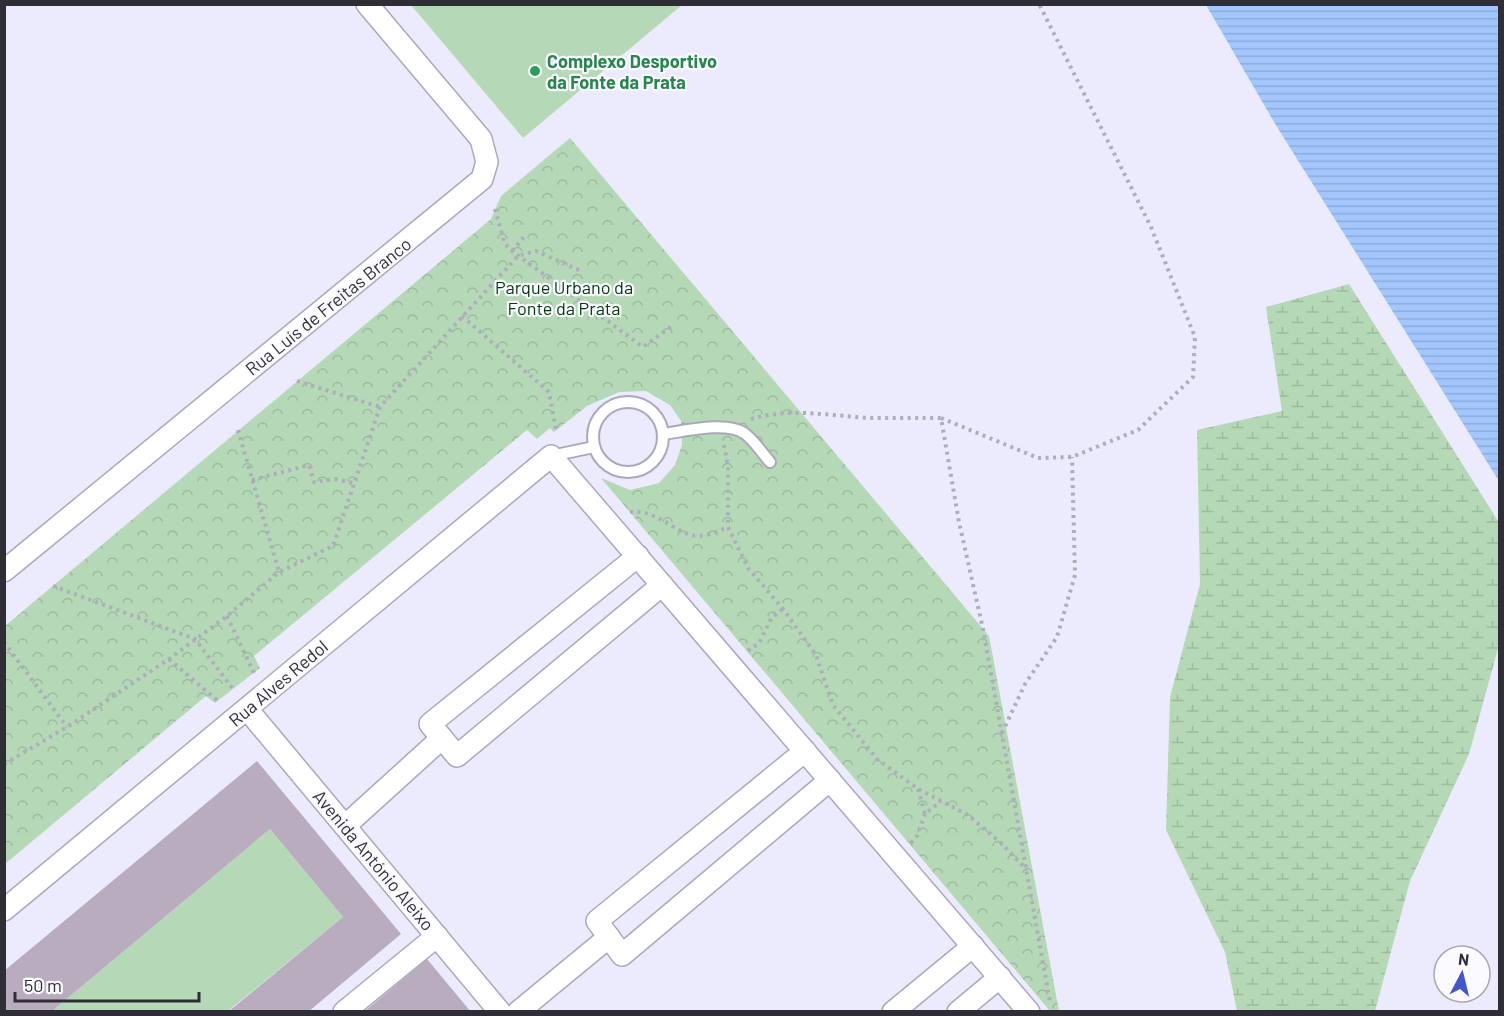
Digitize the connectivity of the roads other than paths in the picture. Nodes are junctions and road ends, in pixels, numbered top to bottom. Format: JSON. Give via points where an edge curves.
{"nodes":[{"id":1,"x":367,"y":4,"type":"edge"},
{"id":2,"x":663,"y":434,"type":"junction"},
{"id":3,"x":594,"y":447,"type":"junction"},
{"id":4,"x":551,"y":456,"type":"junction"},
{"id":5,"x":770,"y":462,"type":"dead end"},
{"id":6,"x":638,"y":556,"type":"junction"},
{"id":7,"x":4,"y":571,"type":"edge"},
{"id":8,"x":662,"y":585,"type":"junction"},
{"id":9,"x":247,"y":709,"type":"junction"},
{"id":10,"x":442,"y":738,"type":"junction"},
{"id":11,"x":806,"y":751,"type":"junction"},
{"id":12,"x":830,"y":780,"type":"junction"},
{"id":13,"x":345,"y":826,"type":"junction"},
{"id":14,"x":4,"y":910,"type":"edge"},
{"id":15,"x":437,"y":936,"type":"junction"},
{"id":16,"x":609,"y":937,"type":"junction"},
{"id":17,"x":974,"y":946,"type":"junction"},
{"id":18,"x":1000,"y":977,"type":"junction"},
{"id":19,"x":344,"y":1011,"type":"edge"},
{"id":20,"x":500,"y":1011,"type":"edge"},
{"id":21,"x":518,"y":1011,"type":"edge"},
{"id":22,"x":893,"y":1011,"type":"edge"},
{"id":23,"x":958,"y":1011,"type":"edge"},
{"id":24,"x":1029,"y":1011,"type":"edge"}],
"edges":[{"from":1,"to":7,"type":"street","name":"Rua Luís de Freitas Branco","via":[[481,139],[487,162],[482,179]]},
{"from":2,"to":3,"type":"lane","via":[[660,453],[643,469],[631,472],[608,466]]},
{"from":2,"to":3,"type":"lane","via":[[652,410],[631,401],[619,402],[609,406],[594,425]]},
{"from":2,"to":5,"type":"lane","via":[[732,428],[744,434]]},
{"from":3,"to":4,"type":"lane"},
{"from":4,"to":6,"type":"street"},
{"from":4,"to":9,"type":"street","name":"Rua Alves Redol"},
{"from":6,"to":8,"type":"street"},
{"from":6,"to":10,"type":"street","via":[[430,724]]},
{"from":8,"to":10,"type":"street","via":[[457,756]]},
{"from":8,"to":11,"type":"street"},
{"from":9,"to":13,"type":"street","name":"Avenida António Aleixo"},
{"from":9,"to":14,"type":"street","name":"Rua Alves Redol"},
{"from":10,"to":13,"type":"street"},
{"from":11,"to":12,"type":"street"},
{"from":11,"to":16,"type":"street","via":[[597,921]]},
{"from":12,"to":16,"type":"street","via":[[622,955]]},
{"from":12,"to":17,"type":"street"},
{"from":13,"to":15,"type":"street","name":"Avenida António Aleixo"},
{"from":15,"to":19,"type":"street"},
{"from":15,"to":20,"type":"street","name":"Avenida António Aleixo"},
{"from":16,"to":21,"type":"street"},
{"from":17,"to":18,"type":"street"},
{"from":17,"to":22,"type":"street"},
{"from":18,"to":23,"type":"street"},
{"from":18,"to":24,"type":"street"}]}
